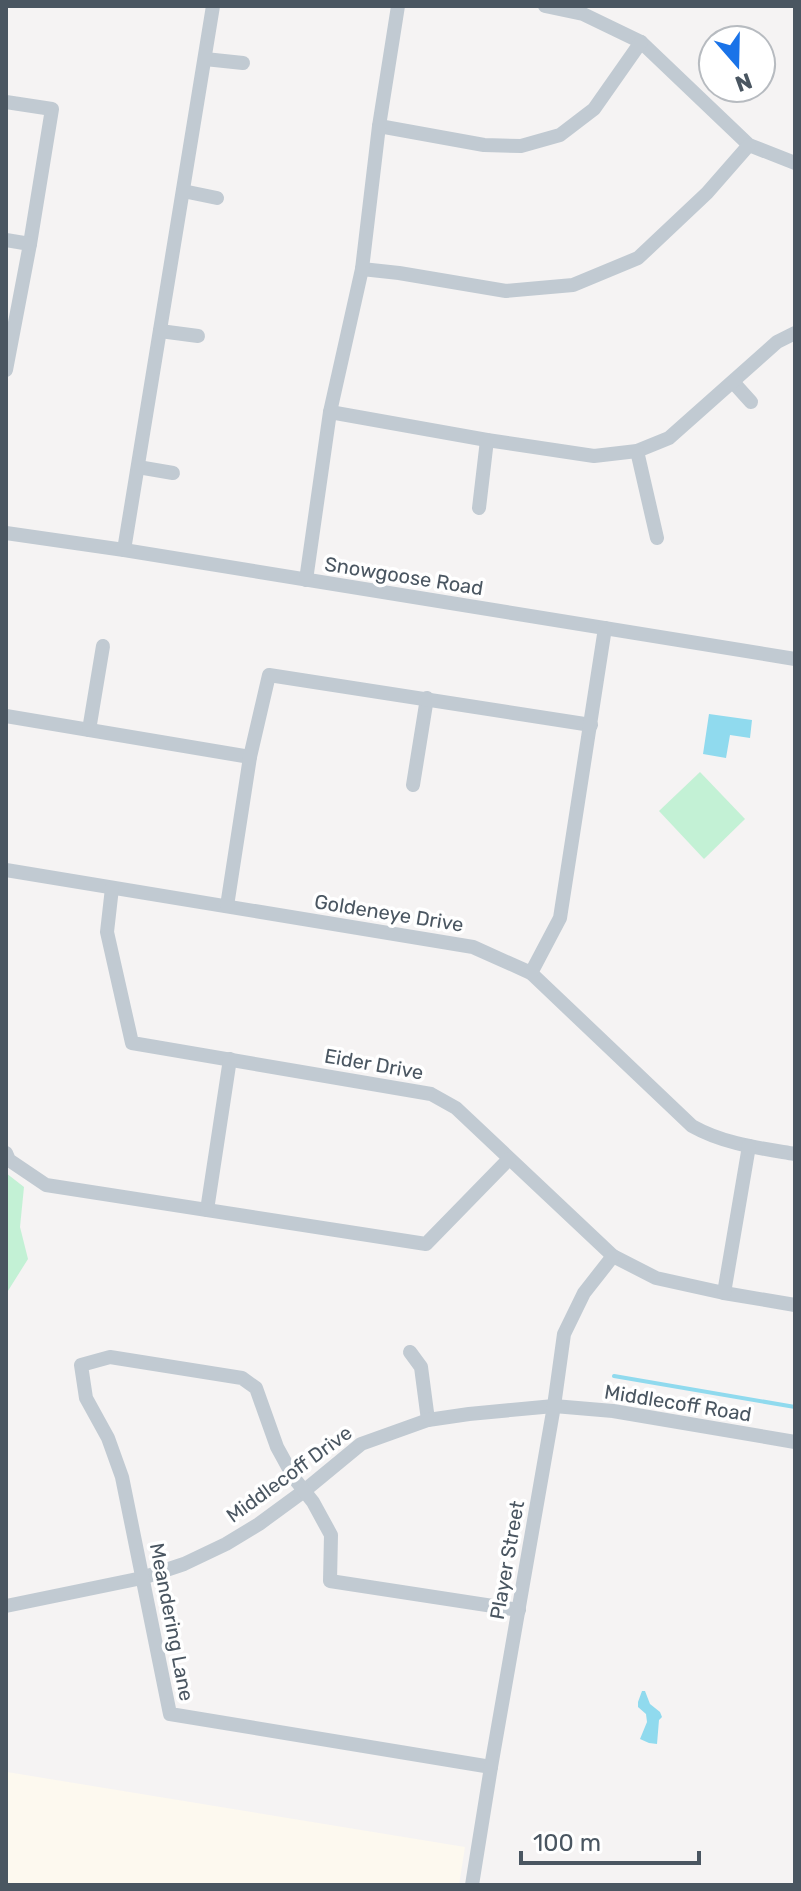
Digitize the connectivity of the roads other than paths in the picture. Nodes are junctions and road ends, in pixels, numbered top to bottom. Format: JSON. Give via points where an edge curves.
{"nodes":[{"id":1,"x":213,"y":6,"type":"edge"},
{"id":2,"x":398,"y":6,"type":"edge"},
{"id":3,"x":545,"y":6,"type":"edge"},
{"id":4,"x":641,"y":42,"type":"junction"},
{"id":5,"x":205,"y":59,"type":"junction"},
{"id":6,"x":243,"y":63,"type":"dead end"},
{"id":7,"x":6,"y":102,"type":"edge"},
{"id":8,"x":379,"y":126,"type":"junction"},
{"id":9,"x":749,"y":145,"type":"junction"},
{"id":10,"x":795,"y":163,"type":"edge"},
{"id":11,"x":183,"y":191,"type":"junction"},
{"id":12,"x":217,"y":198,"type":"dead end"},
{"id":13,"x":6,"y":240,"type":"edge"},
{"id":14,"x":30,"y":244,"type":"junction"},
{"id":15,"x":362,"y":269,"type":"junction"},
{"id":16,"x":160,"y":331,"type":"junction"},
{"id":17,"x":795,"y":333,"type":"edge"},
{"id":18,"x":198,"y":336,"type":"dead end"},
{"id":19,"x":6,"y":370,"type":"edge"},
{"id":20,"x":733,"y":382,"type":"junction"},
{"id":21,"x":751,"y":402,"type":"dead end"},
{"id":22,"x":330,"y":412,"type":"junction"},
{"id":23,"x":487,"y":440,"type":"junction"},
{"id":24,"x":637,"y":451,"type":"junction"},
{"id":25,"x":138,"y":467,"type":"junction"},
{"id":26,"x":173,"y":473,"type":"dead end"},
{"id":27,"x":479,"y":508,"type":"dead end"},
{"id":28,"x":6,"y":533,"type":"edge"},
{"id":29,"x":657,"y":538,"type":"dead end"},
{"id":30,"x":124,"y":550,"type":"junction"},
{"id":31,"x":306,"y":580,"type":"junction"},
{"id":32,"x":605,"y":628,"type":"junction"},
{"id":33,"x":103,"y":646,"type":"dead end"},
{"id":34,"x":795,"y":659,"type":"edge"},
{"id":35,"x":427,"y":698,"type":"junction"},
{"id":36,"x":6,"y":716,"type":"edge"},
{"id":37,"x":591,"y":725,"type":"junction"},
{"id":38,"x":89,"y":730,"type":"junction"},
{"id":39,"x":250,"y":757,"type":"junction"},
{"id":40,"x":413,"y":785,"type":"dead end"},
{"id":41,"x":6,"y":870,"type":"edge"},
{"id":42,"x":112,"y":888,"type":"junction"},
{"id":43,"x":227,"y":906,"type":"junction"},
{"id":44,"x":531,"y":973,"type":"junction"},
{"id":45,"x":230,"y":1059,"type":"junction"},
{"id":46,"x":749,"y":1146,"type":"junction"},
{"id":47,"x":6,"y":1153,"type":"edge"},
{"id":48,"x":795,"y":1154,"type":"edge"},
{"id":49,"x":509,"y":1159,"type":"junction"},
{"id":50,"x":207,"y":1210,"type":"junction"},
{"id":51,"x":613,"y":1256,"type":"junction"},
{"id":52,"x":724,"y":1293,"type":"junction"},
{"id":53,"x":795,"y":1305,"type":"edge"},
{"id":54,"x":410,"y":1352,"type":"dead end"},
{"id":55,"x":554,"y":1406,"type":"junction"},
{"id":56,"x":428,"y":1420,"type":"junction"},
{"id":57,"x":795,"y":1442,"type":"edge"},
{"id":58,"x":304,"y":1491,"type":"junction"},
{"id":59,"x":142,"y":1578,"type":"junction"},
{"id":60,"x":6,"y":1606,"type":"edge"},
{"id":61,"x":519,"y":1610,"type":"junction"},
{"id":62,"x":491,"y":1767,"type":"junction"},
{"id":63,"x":472,"y":1885,"type":"edge"}],
"edges":[{"from":1,"to":5,"type":"street"},
{"from":2,"to":8,"type":"street"},
{"from":3,"to":4,"type":"street","via":[[583,14]]},
{"from":4,"to":8,"type":"street","via":[[594,109],[560,135],[521,146],[484,145]]},
{"from":4,"to":9,"type":"street"},
{"from":5,"to":6,"type":"street"},
{"from":5,"to":11,"type":"street"},
{"from":7,"to":14,"type":"street","via":[[52,109]]},
{"from":8,"to":15,"type":"street"},
{"from":9,"to":10,"type":"street"},
{"from":9,"to":15,"type":"street","via":[[638,258],[573,285],[506,291]]},
{"from":11,"to":12,"type":"street"},
{"from":11,"to":16,"type":"street"},
{"from":13,"to":14,"type":"street"},
{"from":14,"to":19,"type":"street"},
{"from":15,"to":22,"type":"street"},
{"from":16,"to":18,"type":"street"},
{"from":16,"to":25,"type":"street"},
{"from":17,"to":20,"type":"street","via":[[777,342]]},
{"from":20,"to":21,"type":"street"},
{"from":20,"to":24,"type":"street","via":[[669,438]]},
{"from":22,"to":23,"type":"street"},
{"from":22,"to":31,"type":"street"},
{"from":23,"to":24,"type":"street","via":[[594,456]]},
{"from":23,"to":27,"type":"street"},
{"from":24,"to":29,"type":"street"},
{"from":25,"to":26,"type":"street"},
{"from":25,"to":30,"type":"street"},
{"from":28,"to":30,"type":"street","name":"Snowgoose Road"},
{"from":30,"to":31,"type":"street","name":"Snowgoose Road"},
{"from":31,"to":32,"type":"street","name":"Snowgoose Road"},
{"from":32,"to":34,"type":"street","name":"Snowgoose Road"},
{"from":32,"to":37,"type":"street"},
{"from":33,"to":38,"type":"street"},
{"from":35,"to":37,"type":"street"},
{"from":35,"to":39,"type":"street","via":[[269,675]]},
{"from":35,"to":40,"type":"street"},
{"from":36,"to":38,"type":"street"},
{"from":37,"to":44,"type":"street","via":[[560,918]]},
{"from":38,"to":39,"type":"street"},
{"from":39,"to":43,"type":"street"},
{"from":41,"to":42,"type":"street","name":"Goldeneye Drive"},
{"from":42,"to":43,"type":"street","name":"Goldeneye Drive"},
{"from":42,"to":45,"type":"street","name":"Eider Drive","via":[[107,932],[132,1043]]},
{"from":43,"to":44,"type":"street","name":"Goldeneye Drive","via":[[473,947]]},
{"from":44,"to":46,"type":"street","name":"Goldeneye Drive","via":[[692,1126]]},
{"from":45,"to":49,"type":"street","name":"Eider Drive","via":[[431,1094],[456,1108]]},
{"from":45,"to":50,"type":"street"},
{"from":46,"to":48,"type":"street","name":"Goldeneye Drive"},
{"from":46,"to":52,"type":"street"},
{"from":47,"to":50,"type":"street","via":[[46,1185]]},
{"from":49,"to":50,"type":"street","via":[[426,1244]]},
{"from":49,"to":51,"type":"street","name":"Eider Drive"},
{"from":51,"to":52,"type":"street","name":"Eider Drive","via":[[656,1278]]},
{"from":51,"to":55,"type":"street","name":"Player Street","via":[[584,1293],[564,1334]]},
{"from":52,"to":53,"type":"street","name":"Eider Drive"},
{"from":54,"to":56,"type":"street","via":[[421,1367]]},
{"from":55,"to":56,"type":"street","name":"Middlecoff Drive"},
{"from":55,"to":57,"type":"street","name":"Middlecoff Road"},
{"from":55,"to":61,"type":"street","name":"Player Street"},
{"from":56,"to":58,"type":"street","name":"Middlecoff Drive","via":[[361,1444]]},
{"from":58,"to":59,"type":"street","name":"Middlecoff Drive","via":[[226,1544]]},
{"from":58,"to":59,"type":"street","name":"Meandering Lane","via":[[277,1447],[256,1388],[242,1378],[110,1357],[81,1365],[86,1398],[122,1477]]},
{"from":58,"to":61,"type":"street","via":[[331,1535],[330,1581]]},
{"from":59,"to":60,"type":"street","name":"Middlecoff Drive"},
{"from":59,"to":62,"type":"street","name":"Meandering Lane","via":[[170,1714]]},
{"from":61,"to":62,"type":"street","name":"Player Street"},
{"from":62,"to":63,"type":"street","name":"Player Street"}]}
